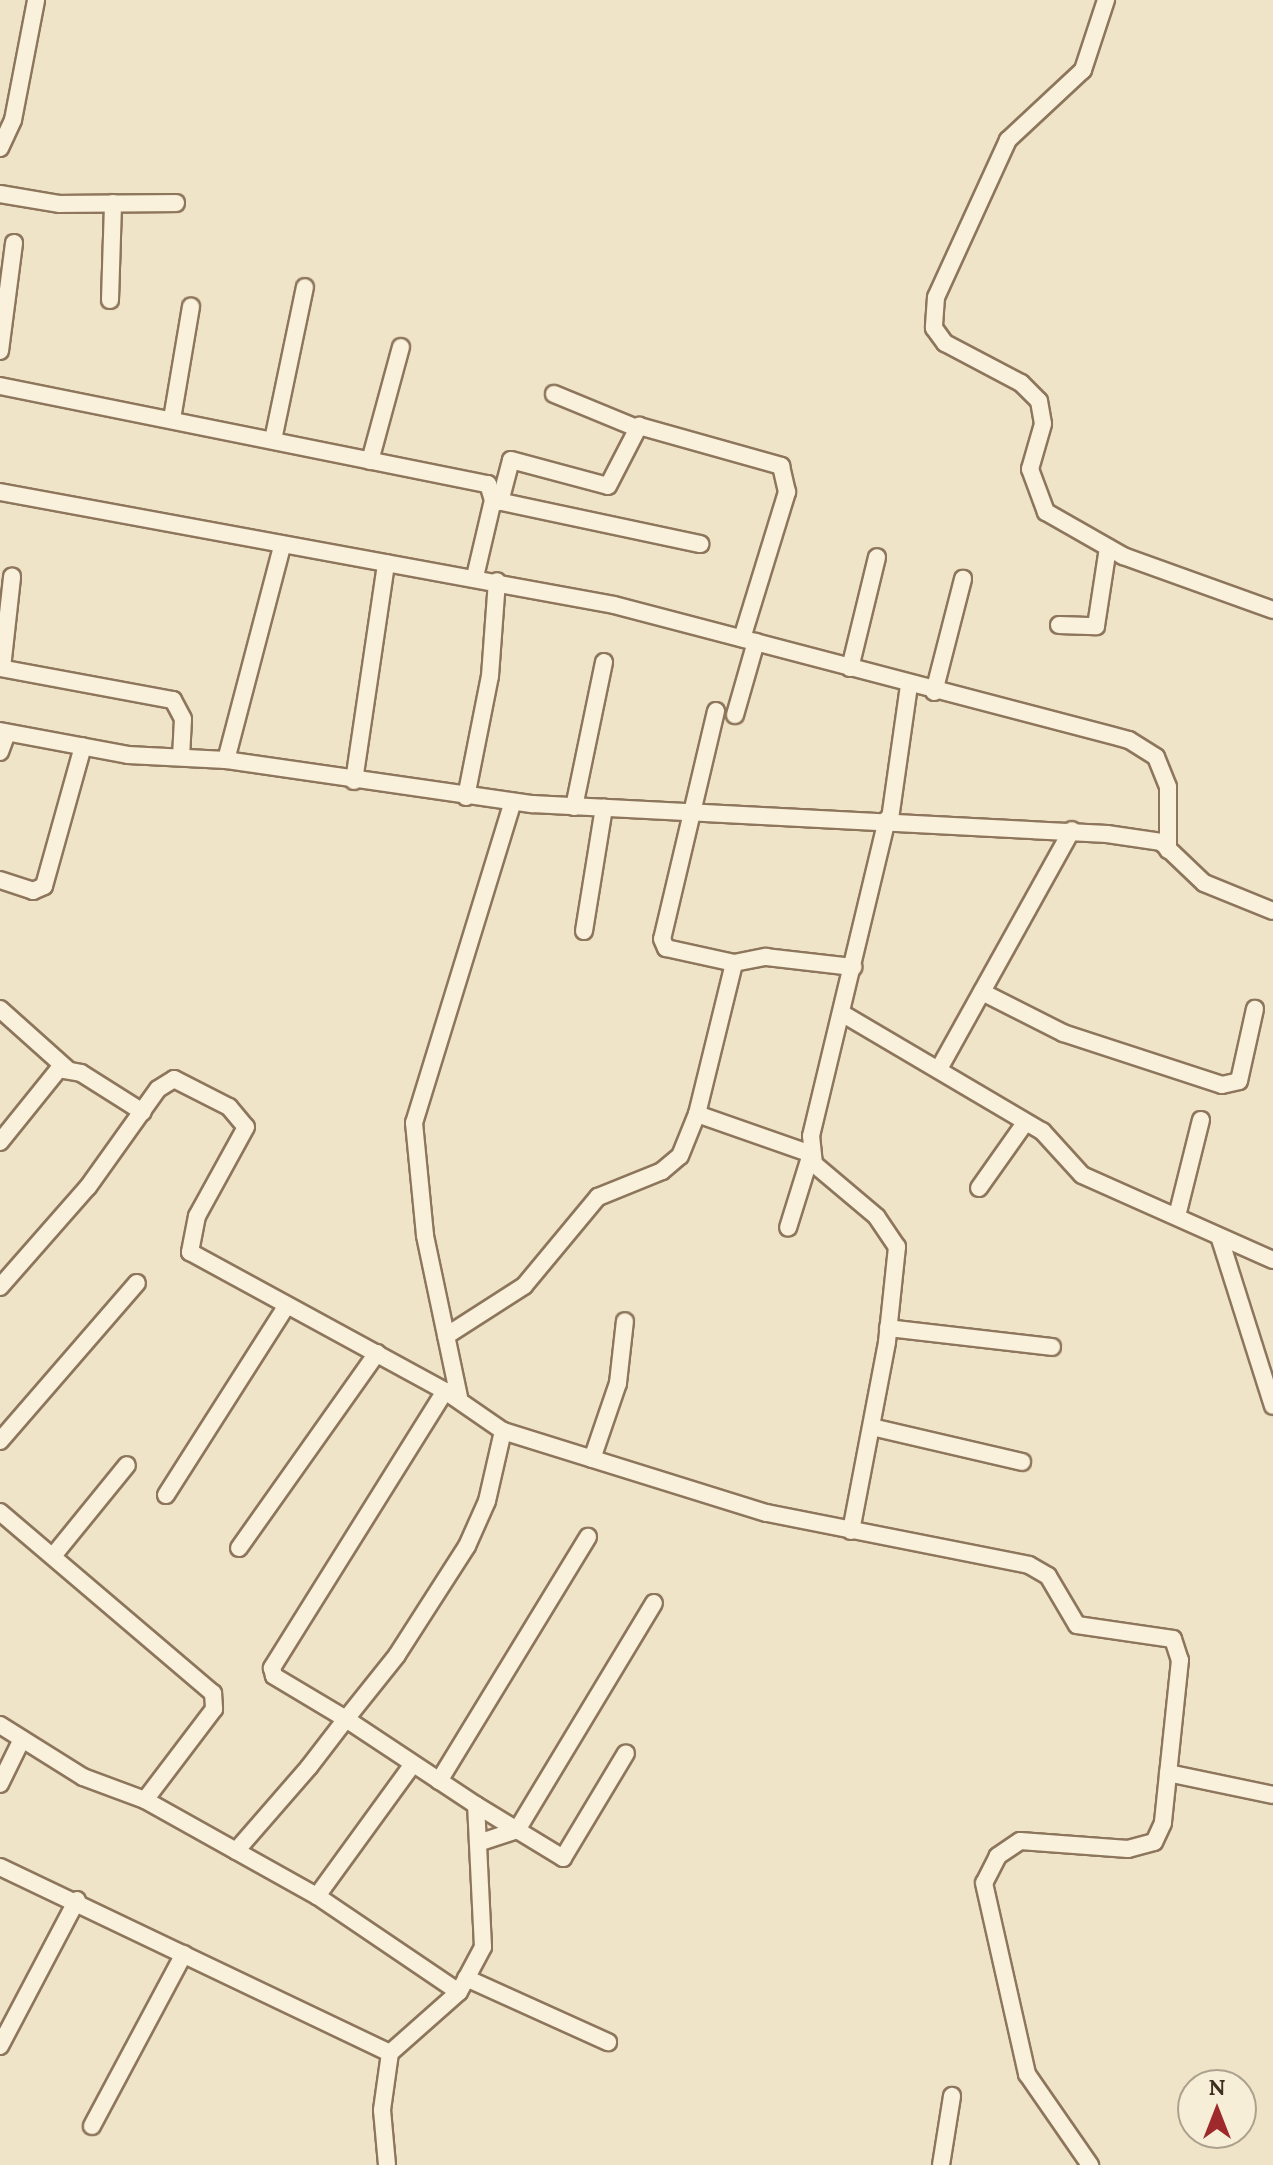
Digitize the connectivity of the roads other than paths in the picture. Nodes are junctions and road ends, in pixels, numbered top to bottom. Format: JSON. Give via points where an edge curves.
{"nodes":[{"id":1,"x":36,"y":0,"type":"edge"},
{"id":2,"x":1106,"y":0,"type":"edge"},
{"id":3,"x":0,"y":148,"type":"edge"},
{"id":4,"x":0,"y":194,"type":"edge"},
{"id":5,"x":113,"y":203,"type":"junction"},
{"id":6,"x":176,"y":203,"type":"dead end"},
{"id":7,"x":14,"y":243,"type":"dead end"},
{"id":8,"x":305,"y":287,"type":"dead end"},
{"id":9,"x":110,"y":300,"type":"dead end"},
{"id":10,"x":191,"y":307,"type":"dead end"},
{"id":11,"x":401,"y":347,"type":"dead end"},
{"id":12,"x":0,"y":351,"type":"edge"},
{"id":13,"x":0,"y":386,"type":"edge"},
{"id":14,"x":554,"y":394,"type":"dead end"},
{"id":15,"x":172,"y":419,"type":"junction"},
{"id":16,"x":634,"y":427,"type":"junction"},
{"id":17,"x":273,"y":440,"type":"junction"},
{"id":18,"x":370,"y":461,"type":"junction"},
{"id":19,"x":0,"y":492,"type":"edge"},
{"id":20,"x":496,"y":501,"type":"junction"},
{"id":21,"x":700,"y":544,"type":"dead end"},
{"id":22,"x":282,"y":547,"type":"junction"},
{"id":23,"x":1108,"y":548,"type":"junction"},
{"id":24,"x":877,"y":557,"type":"dead end"},
{"id":25,"x":386,"y":563,"type":"junction"},
{"id":26,"x":12,"y":577,"type":"dead end"},
{"id":27,"x":475,"y":577,"type":"junction"},
{"id":28,"x":963,"y":579,"type":"dead end"},
{"id":29,"x":497,"y":581,"type":"junction"},
{"id":30,"x":1273,"y":610,"type":"edge"},
{"id":31,"x":1059,"y":625,"type":"dead end"},
{"id":32,"x":749,"y":640,"type":"junction"},
{"id":33,"x":604,"y":662,"type":"dead end"},
{"id":34,"x":1,"y":668,"type":"edge"},
{"id":35,"x":850,"y":668,"type":"junction"},
{"id":36,"x":909,"y":685,"type":"junction"},
{"id":37,"x":934,"y":692,"type":"junction"},
{"id":38,"x":716,"y":711,"type":"dead end"},
{"id":39,"x":735,"y":715,"type":"dead end"},
{"id":40,"x":2,"y":740,"type":"edge"},
{"id":41,"x":83,"y":746,"type":"junction"},
{"id":42,"x":181,"y":756,"type":"junction"},
{"id":43,"x":226,"y":760,"type":"junction"},
{"id":44,"x":354,"y":781,"type":"junction"},
{"id":45,"x":466,"y":797,"type":"junction"},
{"id":46,"x":513,"y":802,"type":"junction"},
{"id":47,"x":574,"y":807,"type":"junction"},
{"id":48,"x":604,"y":808,"type":"junction"},
{"id":49,"x":689,"y":813,"type":"junction"},
{"id":50,"x":889,"y":819,"type":"junction"},
{"id":51,"x":1072,"y":830,"type":"junction"},
{"id":52,"x":1168,"y":850,"type":"junction"},
{"id":53,"x":0,"y":880,"type":"edge"},
{"id":54,"x":1273,"y":911,"type":"edge"},
{"id":55,"x":584,"y":931,"type":"dead end"},
{"id":56,"x":734,"y":963,"type":"junction"},
{"id":57,"x":853,"y":967,"type":"junction"},
{"id":58,"x":982,"y":992,"type":"junction"},
{"id":59,"x":0,"y":1009,"type":"edge"},
{"id":60,"x":1255,"y":1009,"type":"dead end"},
{"id":61,"x":843,"y":1014,"type":"junction"},
{"id":62,"x":940,"y":1067,"type":"junction"},
{"id":63,"x":67,"y":1069,"type":"junction"},
{"id":64,"x":143,"y":1112,"type":"junction"},
{"id":65,"x":697,"y":1114,"type":"junction"},
{"id":66,"x":1201,"y":1120,"type":"dead end"},
{"id":67,"x":1025,"y":1123,"type":"junction"},
{"id":68,"x":0,"y":1142,"type":"edge"},
{"id":69,"x":811,"y":1154,"type":"junction"},
{"id":70,"x":979,"y":1188,"type":"dead end"},
{"id":71,"x":1177,"y":1216,"type":"junction"},
{"id":72,"x":788,"y":1228,"type":"dead end"},
{"id":73,"x":1220,"y":1239,"type":"junction"},
{"id":74,"x":1273,"y":1260,"type":"edge"},
{"id":75,"x":137,"y":1283,"type":"dead end"},
{"id":76,"x":0,"y":1287,"type":"edge"},
{"id":77,"x":285,"y":1308,"type":"junction"},
{"id":78,"x":625,"y":1321,"type":"dead end"},
{"id":79,"x":888,"y":1328,"type":"junction"},
{"id":80,"x":446,"y":1336,"type":"junction"},
{"id":81,"x":1052,"y":1347,"type":"dead end"},
{"id":82,"x":377,"y":1353,"type":"junction"},
{"id":83,"x":452,"y":1394,"type":"junction"},
{"id":84,"x":1273,"y":1406,"type":"edge"},
{"id":85,"x":872,"y":1427,"type":"junction"},
{"id":86,"x":503,"y":1431,"type":"junction"},
{"id":87,"x":0,"y":1441,"type":"edge"},
{"id":88,"x":592,"y":1459,"type":"junction"},
{"id":89,"x":1022,"y":1462,"type":"dead end"},
{"id":90,"x":127,"y":1465,"type":"dead end"},
{"id":91,"x":166,"y":1495,"type":"dead end"},
{"id":92,"x":0,"y":1512,"type":"edge"},
{"id":93,"x":851,"y":1531,"type":"junction"},
{"id":94,"x":588,"y":1537,"type":"dead end"},
{"id":95,"x":239,"y":1548,"type":"dead end"},
{"id":96,"x":53,"y":1556,"type":"junction"},
{"id":97,"x":654,"y":1603,"type":"dead end"},
{"id":98,"x":346,"y":1719,"type":"junction"},
{"id":99,"x":0,"y":1725,"type":"edge"},
{"id":100,"x":22,"y":1739,"type":"junction"},
{"id":101,"x":626,"y":1753,"type":"dead end"},
{"id":102,"x":413,"y":1764,"type":"junction"},
{"id":103,"x":1168,"y":1773,"type":"junction"},
{"id":104,"x":439,"y":1781,"type":"junction"},
{"id":105,"x":0,"y":1784,"type":"edge"},
{"id":106,"x":1273,"y":1795,"type":"edge"},
{"id":107,"x":145,"y":1800,"type":"junction"},
{"id":108,"x":476,"y":1805,"type":"junction"},
{"id":109,"x":517,"y":1830,"type":"junction"},
{"id":110,"x":478,"y":1843,"type":"junction"},
{"id":111,"x":236,"y":1851,"type":"junction"},
{"id":112,"x":0,"y":1867,"type":"edge"},
{"id":113,"x":317,"y":1896,"type":"junction"},
{"id":114,"x":77,"y":1900,"type":"junction"},
{"id":115,"x":184,"y":1954,"type":"junction"},
{"id":116,"x":462,"y":1985,"type":"junction"},
{"id":117,"x":608,"y":2042,"type":"dead end"},
{"id":118,"x":0,"y":2046,"type":"edge"},
{"id":119,"x":390,"y":2053,"type":"junction"},
{"id":120,"x":952,"y":2096,"type":"dead end"},
{"id":121,"x":92,"y":2126,"type":"dead end"},
{"id":122,"x":387,"y":2165,"type":"edge"},
{"id":123,"x":941,"y":2165,"type":"edge"},
{"id":124,"x":1090,"y":2165,"type":"edge"}],
"edges":[{"from":1,"to":3,"type":"street","via":[[13,120]]},
{"from":2,"to":23,"type":"street","via":[[1083,70],[1008,140],[947,268],[934,323],[945,343],[1035,395],[1043,417],[1030,469],[1039,505]]},
{"from":4,"to":5,"type":"street"},
{"from":5,"to":6,"type":"street"},
{"from":5,"to":9,"type":"street"},
{"from":7,"to":12,"type":"street"},
{"from":8,"to":17,"type":"street"},
{"from":10,"to":15,"type":"street"},
{"from":11,"to":18,"type":"street"},
{"from":13,"to":15,"type":"street"},
{"from":14,"to":16,"type":"street"},
{"from":15,"to":17,"type":"street"},
{"from":16,"to":20,"type":"street","via":[[608,486],[511,460]]},
{"from":16,"to":32,"type":"street","via":[[785,469],[787,492]]},
{"from":17,"to":18,"type":"street"},
{"from":18,"to":20,"type":"street","via":[[488,484]]},
{"from":19,"to":22,"type":"street"},
{"from":20,"to":21,"type":"street"},
{"from":20,"to":27,"type":"street"},
{"from":22,"to":25,"type":"street"},
{"from":22,"to":43,"type":"street"},
{"from":23,"to":30,"type":"street"},
{"from":23,"to":31,"type":"street","via":[[1096,626]]},
{"from":24,"to":35,"type":"street"},
{"from":25,"to":27,"type":"street"},
{"from":25,"to":44,"type":"street"},
{"from":26,"to":34,"type":"street"},
{"from":27,"to":29,"type":"street"},
{"from":28,"to":37,"type":"street"},
{"from":29,"to":32,"type":"street"},
{"from":29,"to":45,"type":"street","via":[[490,676]]},
{"from":32,"to":35,"type":"street"},
{"from":32,"to":39,"type":"street"},
{"from":33,"to":47,"type":"street"},
{"from":34,"to":42,"type":"street","via":[[173,700],[183,719]]},
{"from":35,"to":36,"type":"street"},
{"from":36,"to":37,"type":"street"},
{"from":36,"to":50,"type":"street"},
{"from":37,"to":52,"type":"street","via":[[1144,746],[1168,787]]},
{"from":38,"to":49,"type":"street"},
{"from":40,"to":41,"type":"street"},
{"from":41,"to":42,"type":"street"},
{"from":41,"to":53,"type":"street","via":[[44,886],[33,891]]},
{"from":42,"to":43,"type":"street"},
{"from":43,"to":44,"type":"street"},
{"from":44,"to":45,"type":"street"},
{"from":45,"to":46,"type":"street"},
{"from":46,"to":47,"type":"street"},
{"from":46,"to":80,"type":"street","via":[[414,1123],[425,1235]]},
{"from":47,"to":48,"type":"street"},
{"from":48,"to":49,"type":"street"},
{"from":48,"to":55,"type":"street"},
{"from":49,"to":50,"type":"street"},
{"from":49,"to":56,"type":"street","via":[[662,939],[666,948]]},
{"from":50,"to":51,"type":"street"},
{"from":50,"to":57,"type":"street"},
{"from":51,"to":52,"type":"street","via":[[1155,841]]},
{"from":51,"to":58,"type":"street"},
{"from":52,"to":54,"type":"street","via":[[1204,883]]},
{"from":56,"to":57,"type":"street","via":[[766,957]]},
{"from":56,"to":65,"type":"street"},
{"from":57,"to":61,"type":"street"},
{"from":58,"to":60,"type":"street","via":[[1063,1033],[1222,1085],[1239,1081]]},
{"from":58,"to":62,"type":"street"},
{"from":59,"to":63,"type":"street"},
{"from":61,"to":62,"type":"street"},
{"from":61,"to":69,"type":"street"},
{"from":62,"to":67,"type":"street"},
{"from":63,"to":64,"type":"street"},
{"from":63,"to":68,"type":"street","via":[[53,1073]]},
{"from":64,"to":76,"type":"street"},
{"from":64,"to":77,"type":"street","via":[[174,1079],[243,1120],[242,1139],[187,1244],[206,1266]]},
{"from":65,"to":69,"type":"street"},
{"from":65,"to":80,"type":"street","via":[[669,1166],[598,1197],[524,1286]]},
{"from":66,"to":71,"type":"street"},
{"from":67,"to":70,"type":"street"},
{"from":67,"to":71,"type":"street","via":[[1050,1137],[1082,1175]]},
{"from":69,"to":72,"type":"street"},
{"from":69,"to":79,"type":"street","via":[[895,1239]]},
{"from":71,"to":73,"type":"street"},
{"from":73,"to":74,"type":"street"},
{"from":73,"to":84,"type":"street"},
{"from":75,"to":87,"type":"street"},
{"from":77,"to":82,"type":"street"},
{"from":77,"to":91,"type":"street"},
{"from":78,"to":88,"type":"street","via":[[618,1383]]},
{"from":79,"to":81,"type":"street"},
{"from":79,"to":85,"type":"street"},
{"from":80,"to":83,"type":"street"},
{"from":82,"to":83,"type":"street"},
{"from":82,"to":95,"type":"street"},
{"from":83,"to":86,"type":"street"},
{"from":83,"to":98,"type":"street","via":[[272,1668]]},
{"from":85,"to":89,"type":"street"},
{"from":85,"to":93,"type":"street"},
{"from":86,"to":88,"type":"street"},
{"from":86,"to":98,"type":"street","via":[[487,1501],[467,1546]]},
{"from":88,"to":93,"type":"street"},
{"from":90,"to":96,"type":"street"},
{"from":92,"to":96,"type":"street"},
{"from":93,"to":103,"type":"street","via":[[1029,1565],[1048,1576],[1077,1625],[1173,1639],[1180,1660]]},
{"from":94,"to":104,"type":"street"},
{"from":96,"to":107,"type":"street","via":[[213,1693],[214,1709]]},
{"from":97,"to":109,"type":"street"},
{"from":98,"to":102,"type":"street"},
{"from":98,"to":111,"type":"street"},
{"from":99,"to":100,"type":"street"},
{"from":100,"to":105,"type":"street"},
{"from":100,"to":107,"type":"street","via":[[83,1777]]},
{"from":101,"to":109,"type":"street","via":[[563,1858]]},
{"from":102,"to":104,"type":"street"},
{"from":102,"to":113,"type":"street"},
{"from":103,"to":106,"type":"street"},
{"from":103,"to":124,"type":"street","via":[[1163,1823],[1151,1845],[1020,1841],[998,1856],[984,1883],[1027,2074]]},
{"from":104,"to":108,"type":"street"},
{"from":107,"to":111,"type":"street"},
{"from":108,"to":109,"type":"street"},
{"from":108,"to":110,"type":"street"},
{"from":109,"to":110,"type":"street"},
{"from":110,"to":116,"type":"street","via":[[483,1947]]},
{"from":111,"to":113,"type":"street"},
{"from":112,"to":114,"type":"street"},
{"from":113,"to":116,"type":"street"},
{"from":114,"to":115,"type":"street"},
{"from":114,"to":118,"type":"street"},
{"from":115,"to":119,"type":"street"},
{"from":115,"to":121,"type":"street"},
{"from":116,"to":117,"type":"street"},
{"from":116,"to":119,"type":"street"},
{"from":119,"to":122,"type":"street","via":[[382,2110]]},
{"from":120,"to":123,"type":"street"}]}
